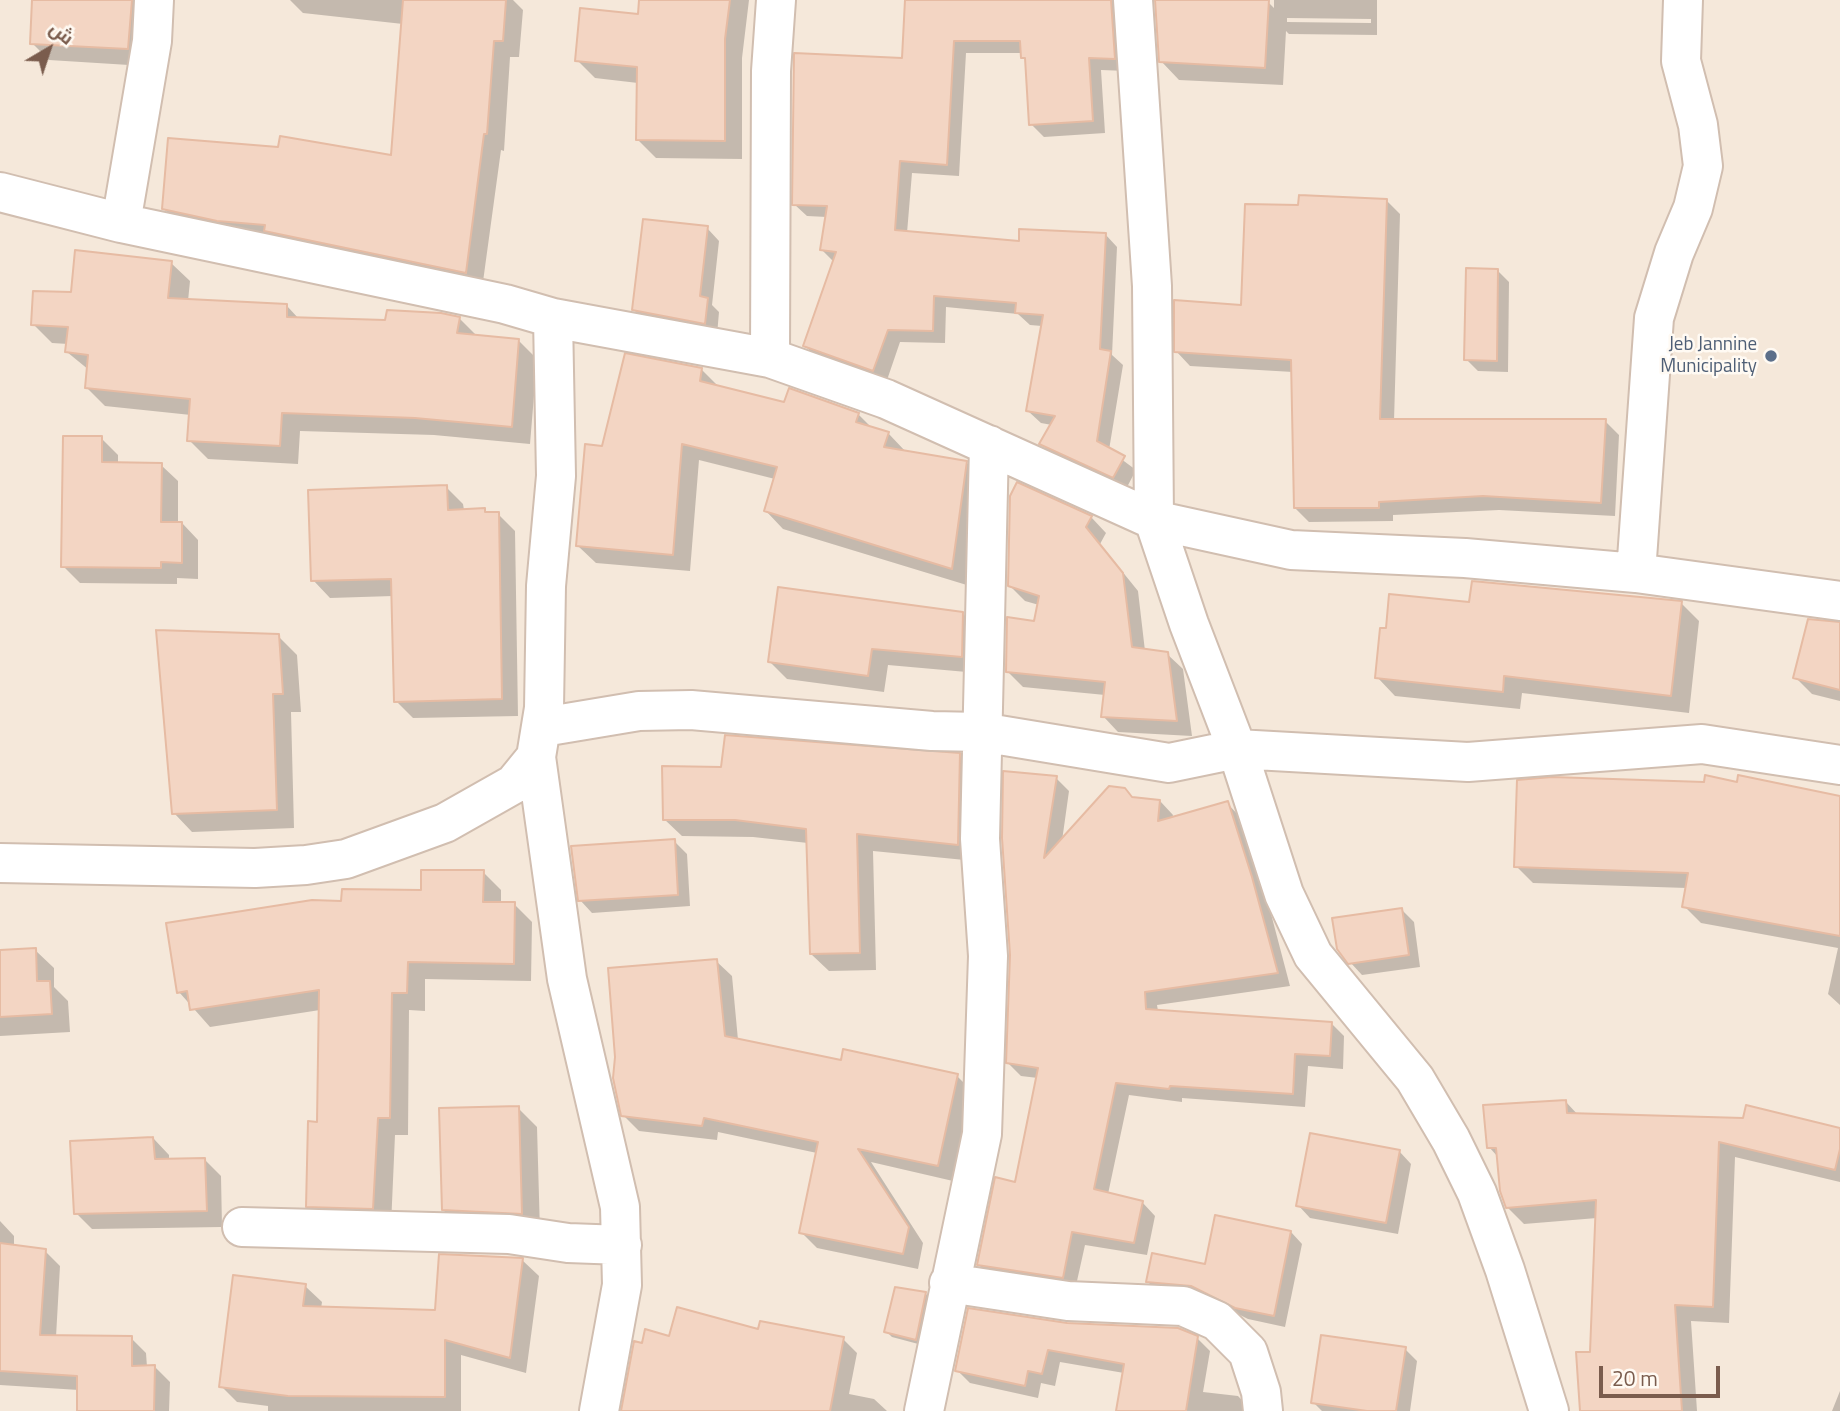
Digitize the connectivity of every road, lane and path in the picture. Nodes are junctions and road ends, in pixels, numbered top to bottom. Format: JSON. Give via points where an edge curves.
{"nodes":[{"id":1,"x":154,"y":0,"type":"edge"},
{"id":2,"x":776,"y":0,"type":"edge"},
{"id":3,"x":1133,"y":0,"type":"edge"},
{"id":4,"x":1683,"y":0,"type":"edge"},
{"id":5,"x":0,"y":192,"type":"edge"},
{"id":6,"x":121,"y":223,"type":"junction"},
{"id":7,"x":554,"y":318,"type":"junction"},
{"id":8,"x":769,"y":358,"type":"junction"},
{"id":9,"x":989,"y":445,"type":"junction"},
{"id":10,"x":1154,"y":520,"type":"junction"},
{"id":11,"x":1636,"y":573,"type":"junction"},
{"id":12,"x":1840,"y":601,"type":"edge"},
{"id":13,"x":981,"y":733,"type":"junction"},
{"id":14,"x":540,"y":742,"type":"junction"},
{"id":15,"x":1237,"y":749,"type":"junction"},
{"id":16,"x":1840,"y":765,"type":"edge"},
{"id":17,"x":0,"y":863,"type":"edge"},
{"id":18,"x":242,"y":1227,"type":"dead end"},
{"id":19,"x":622,"y":1245,"type":"junction"},
{"id":20,"x":949,"y":1283,"type":"junction"},
{"id":21,"x":599,"y":1411,"type":"edge"},
{"id":22,"x":924,"y":1411,"type":"edge"},
{"id":23,"x":1263,"y":1411,"type":"edge"},
{"id":24,"x":1549,"y":1411,"type":"edge"}],
"edges":[{"from":1,"to":6,"type":"street","via":[[152,41]]},
{"from":2,"to":8,"type":"street","via":[[771,71]]},
{"from":3,"to":10,"type":"street","via":[[1152,286]]},
{"from":4,"to":11,"type":"street","via":[[1681,61],[1698,125],[1703,166],[1654,317]]},
{"from":5,"to":6,"type":"street"},
{"from":6,"to":7,"type":"street"},
{"from":7,"to":8,"type":"street"},
{"from":7,"to":14,"type":"street","via":[[556,476]]},
{"from":8,"to":9,"type":"street","via":[[887,399]]},
{"from":9,"to":10,"type":"street"},
{"from":9,"to":13,"type":"street"},
{"from":10,"to":11,"type":"street","via":[[1291,550],[1465,558]]},
{"from":10,"to":15,"type":"street"},
{"from":11,"to":12,"type":"street"},
{"from":13,"to":14,"type":"street","via":[[691,710],[639,711]]},
{"from":13,"to":15,"type":"street","via":[[1169,763]]},
{"from":13,"to":20,"type":"street","via":[[980,839],[988,956],[982,1134]]},
{"from":14,"to":17,"type":"street","via":[[514,784],[445,823],[346,859],[256,868]]},
{"from":14,"to":19,"type":"street","via":[[568,979],[620,1207]]},
{"from":15,"to":16,"type":"street","via":[[1468,762],[1702,744]]},
{"from":15,"to":24,"type":"street","via":[[1284,894],[1313,955],[1415,1079],[1477,1193]]},
{"from":18,"to":19,"type":"street","via":[[509,1234]]},
{"from":19,"to":21,"type":"street","via":[[622,1285]]},
{"from":20,"to":22,"type":"street"},
{"from":20,"to":23,"type":"street","via":[[1069,1301],[1183,1306],[1217,1321],[1248,1352]]}]}
